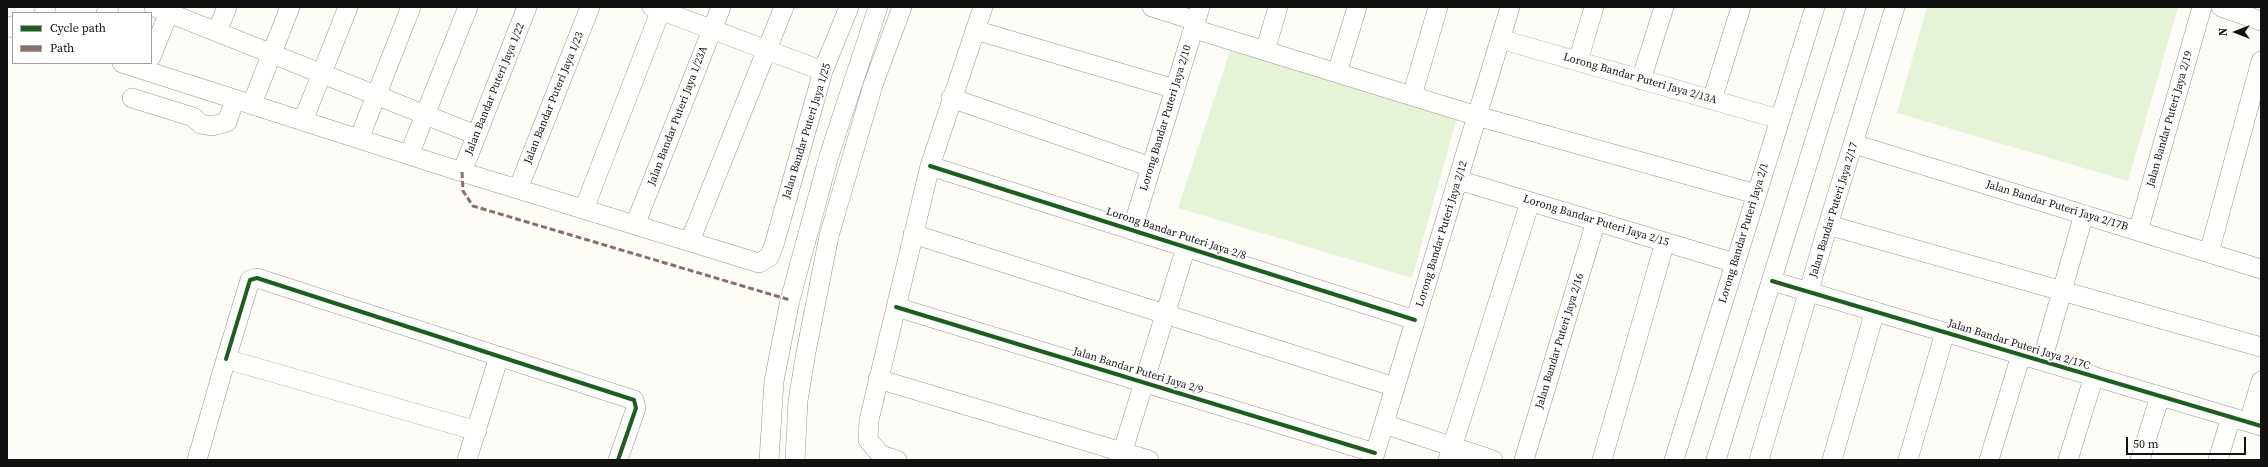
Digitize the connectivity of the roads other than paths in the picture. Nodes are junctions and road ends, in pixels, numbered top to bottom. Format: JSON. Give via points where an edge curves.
{"nodes":[{"id":1,"x":227,"y":7,"type":"edge"},
{"id":2,"x":290,"y":7,"type":"edge"},
{"id":3,"x":348,"y":7,"type":"edge"},
{"id":4,"x":412,"y":7,"type":"edge"},
{"id":5,"x":468,"y":7,"type":"edge"},
{"id":6,"x":527,"y":7,"type":"edge"},
{"id":7,"x":590,"y":7,"type":"edge"},
{"id":8,"x":721,"y":7,"type":"edge"},
{"id":9,"x":784,"y":7,"type":"edge"},
{"id":10,"x":849,"y":7,"type":"edge"},
{"id":11,"x":878,"y":7,"type":"edge"},
{"id":12,"x":902,"y":7,"type":"edge"},
{"id":13,"x":983,"y":7,"type":"edge"},
{"id":14,"x":1152,"y":7,"type":"edge"},
{"id":15,"x":1278,"y":7,"type":"edge"},
{"id":16,"x":1357,"y":7,"type":"edge"},
{"id":17,"x":1438,"y":7,"type":"edge"},
{"id":18,"x":1510,"y":7,"type":"edge"},
{"id":19,"x":1594,"y":7,"type":"edge"},
{"id":20,"x":1664,"y":7,"type":"edge"},
{"id":21,"x":1741,"y":7,"type":"edge"},
{"id":22,"x":1816,"y":7,"type":"edge"},
{"id":23,"x":1856,"y":7,"type":"edge"},
{"id":24,"x":1895,"y":7,"type":"edge"},
{"id":25,"x":2202,"y":7,"type":"edge"},
{"id":26,"x":2221,"y":7,"type":"edge"},
{"id":27,"x":658,"y":8,"type":"edge"},
{"id":28,"x":165,"y":9,"type":"edge"},
{"id":29,"x":1196,"y":19,"type":"edge"},
{"id":30,"x":2261,"y":21,"type":"edge"},
{"id":31,"x":712,"y":30,"type":"junction"},
{"id":32,"x":975,"y":30,"type":"junction"},
{"id":33,"x":217,"y":32,"type":"junction"},
{"id":34,"x":1500,"y":39,"type":"junction"},
{"id":35,"x":766,"y":50,"type":"junction"},
{"id":36,"x":152,"y":51,"type":"edge"},
{"id":37,"x":1265,"y":51,"type":"junction"},
{"id":38,"x":272,"y":54,"type":"junction"},
{"id":39,"x":1578,"y":61,"type":"junction"},
{"id":40,"x":2261,"y":62,"type":"edge"},
{"id":41,"x":148,"y":64,"type":"edge"},
{"id":42,"x":823,"y":71,"type":"junction"},
{"id":43,"x":1337,"y":73,"type":"junction"},
{"id":44,"x":322,"y":74,"type":"junction"},
{"id":45,"x":1642,"y":80,"type":"junction"},
{"id":46,"x":1175,"y":89,"type":"junction"},
{"id":47,"x":376,"y":95,"type":"junction"},
{"id":48,"x":1412,"y":96,"type":"junction"},
{"id":49,"x":132,"y":98,"type":"dead end"},
{"id":50,"x":951,"y":98,"type":"junction"},
{"id":51,"x":1712,"y":100,"type":"junction"},
{"id":52,"x":243,"y":102,"type":"junction"},
{"id":53,"x":424,"y":114,"type":"junction"},
{"id":54,"x":1477,"y":116,"type":"junction"},
{"id":55,"x":1780,"y":119,"type":"junction"},
{"id":56,"x":303,"y":121,"type":"junction"},
{"id":57,"x":476,"y":135,"type":"junction"},
{"id":58,"x":359,"y":139,"type":"junction"},
{"id":59,"x":1854,"y":144,"type":"junction"},
{"id":60,"x":409,"y":155,"type":"junction"},
{"id":61,"x":930,"y":166,"type":"junction"},
{"id":62,"x":1151,"y":167,"type":"junction"},
{"id":63,"x":462,"y":172,"type":"junction"},
{"id":64,"x":1458,"y":180,"type":"junction"},
{"id":65,"x":518,"y":188,"type":"junction"},
{"id":66,"x":1756,"y":194,"type":"junction"},
{"id":67,"x":1530,"y":202,"type":"junction"},
{"id":68,"x":584,"y":209,"type":"junction"},
{"id":69,"x":2084,"y":214,"type":"junction"},
{"id":70,"x":1596,"y":221,"type":"junction"},
{"id":71,"x":635,"y":225,"type":"junction"},
{"id":72,"x":1828,"y":225,"type":"junction"},
{"id":73,"x":1132,"y":230,"type":"junction"},
{"id":74,"x":2138,"y":231,"type":"junction"},
{"id":75,"x":913,"y":234,"type":"junction"},
{"id":76,"x":690,"y":241,"type":"junction"},
{"id":77,"x":1664,"y":242,"type":"junction"},
{"id":78,"x":1186,"y":247,"type":"junction"},
{"id":79,"x":2209,"y":253,"type":"junction"},
{"id":80,"x":1735,"y":263,"type":"junction"},
{"id":81,"x":2261,"y":268,"type":"edge"},
{"id":82,"x":1772,"y":281,"type":"junction"},
{"id":83,"x":2062,"y":291,"type":"junction"},
{"id":84,"x":1810,"y":292,"type":"junction"},
{"id":85,"x":896,"y":307,"type":"junction"},
{"id":86,"x":1875,"y":311,"type":"junction"},
{"id":87,"x":1165,"y":314,"type":"junction"},
{"id":88,"x":1415,"y":320,"type":"junction"},
{"id":89,"x":1945,"y":332,"type":"junction"},
{"id":90,"x":2261,"y":347,"type":"edge"},
{"id":91,"x":2021,"y":355,"type":"junction"},
{"id":92,"x":499,"y":356,"type":"junction"},
{"id":93,"x":226,"y":359,"type":"junction"},
{"id":94,"x":2042,"y":361,"type":"junction"},
{"id":95,"x":2094,"y":376,"type":"junction"},
{"id":96,"x":878,"y":378,"type":"junction"},
{"id":97,"x":2261,"y":381,"type":"edge"},
{"id":98,"x":1144,"y":382,"type":"junction"},
{"id":99,"x":1395,"y":387,"type":"junction"},
{"id":100,"x":2160,"y":396,"type":"junction"},
{"id":101,"x":2247,"y":422,"type":"edge"},
{"id":102,"x":1384,"y":424,"type":"junction"},
{"id":103,"x":477,"y":430,"type":"junction"},
{"id":104,"x":1450,"y":453,"type":"edge"},
{"id":105,"x":1121,"y":456,"type":"edge"},
{"id":106,"x":1374,"y":456,"type":"edge"},
{"id":107,"x":196,"y":460,"type":"edge"},
{"id":108,"x":467,"y":460,"type":"edge"},
{"id":109,"x":618,"y":460,"type":"edge"},
{"id":110,"x":769,"y":460,"type":"edge"},
{"id":111,"x":795,"y":460,"type":"edge"},
{"id":112,"x":897,"y":460,"type":"edge"},
{"id":113,"x":1149,"y":460,"type":"edge"},
{"id":114,"x":1493,"y":460,"type":"edge"},
{"id":115,"x":1524,"y":460,"type":"edge"},
{"id":116,"x":1602,"y":460,"type":"edge"},
{"id":117,"x":1674,"y":460,"type":"edge"},
{"id":118,"x":1716,"y":460,"type":"edge"},
{"id":119,"x":1759,"y":460,"type":"edge"},
{"id":120,"x":1832,"y":460,"type":"edge"},
{"id":121,"x":1908,"y":460,"type":"edge"},
{"id":122,"x":1989,"y":460,"type":"edge"},
{"id":123,"x":2068,"y":460,"type":"edge"},
{"id":124,"x":2140,"y":460,"type":"edge"},
{"id":125,"x":2218,"y":460,"type":"edge"}],
"edges":[{"from":1,"to":33,"type":"street"},
{"from":2,"to":38,"type":"street"},
{"from":3,"to":44,"type":"street"},
{"from":4,"to":47,"type":"street"},
{"from":5,"to":53,"type":"street"},
{"from":6,"to":57,"type":"street","name":"Jalan Bandar Puteri Jaya 1/22"},
{"from":7,"to":65,"type":"street","name":"Jalan Bandar Puteri Jaya 1/23"},
{"from":8,"to":31,"type":"street","name":"Jalan Bandar Puteri Jaya 1/23A"},
{"from":9,"to":35,"type":"street"},
{"from":10,"to":42,"type":"street","name":"Jalan Bandar Puteri Jaya 1/25"},
{"from":11,"to":110,"type":"street","via":[[829,156],[790,300],[774,382]]},
{"from":12,"to":111,"type":"street","via":[[873,85],[829,236],[798,401]]},
{"from":13,"to":32,"type":"street"},
{"from":14,"to":29,"type":"street"},
{"from":15,"to":37,"type":"street"},
{"from":16,"to":43,"type":"street"},
{"from":17,"to":48,"type":"street"},
{"from":18,"to":34,"type":"street","name":"Lorong Bandar Puteri Jaya 2/12"},
{"from":19,"to":39,"type":"street"},
{"from":20,"to":45,"type":"street"},
{"from":21,"to":51,"type":"street"},
{"from":22,"to":55,"type":"street","name":"Lorong Bandar Puteri Jaya 2/1"},
{"from":23,"to":82,"type":"street"},
{"from":24,"to":59,"type":"street","name":"Jalan Bandar Puteri Jaya 2/17"},
{"from":25,"to":74,"type":"street","name":"Jalan Bandar Puteri Jaya 2/19"},
{"from":26,"to":30,"type":"street"},
{"from":27,"to":31,"type":"street"},
{"from":27,"to":68,"type":"street"},
{"from":28,"to":33,"type":"street"},
{"from":28,"to":36,"type":"street"},
{"from":29,"to":37,"type":"street"},
{"from":29,"to":46,"type":"street","name":"Lorong Bandar Puteri Jaya 2/10"},
{"from":31,"to":35,"type":"street"},
{"from":31,"to":71,"type":"street","name":"Jalan Bandar Puteri Jaya 1/23A"},
{"from":32,"to":46,"type":"street"},
{"from":32,"to":50,"type":"street"},
{"from":33,"to":38,"type":"street"},
{"from":34,"to":39,"type":"street","name":"Lorong Bandar Puteri Jaya 2/13A"},
{"from":34,"to":54,"type":"street","name":"Lorong Bandar Puteri Jaya 2/12"},
{"from":35,"to":42,"type":"street"},
{"from":35,"to":76,"type":"street"},
{"from":37,"to":43,"type":"street"},
{"from":38,"to":44,"type":"street"},
{"from":38,"to":52,"type":"street"},
{"from":39,"to":45,"type":"street","name":"Lorong Bandar Puteri Jaya 2/13A"},
{"from":40,"to":79,"type":"street"},
{"from":41,"to":52,"type":"street"},
{"from":42,"to":76,"type":"street","name":"Jalan Bandar Puteri Jaya 1/25","via":[[769,257],[760,263]]},
{"from":43,"to":48,"type":"street"},
{"from":44,"to":47,"type":"street"},
{"from":44,"to":56,"type":"street"},
{"from":45,"to":51,"type":"street","name":"Lorong Bandar Puteri Jaya 2/13A"},
{"from":46,"to":62,"type":"street","name":"Lorong Bandar Puteri Jaya 2/10"},
{"from":47,"to":53,"type":"street"},
{"from":47,"to":58,"type":"street"},
{"from":48,"to":54,"type":"street"},
{"from":49,"to":52,"type":"street","via":[[193,117],[201,124],[212,126],[227,122]]},
{"from":50,"to":61,"type":"street"},
{"from":50,"to":62,"type":"street"},
{"from":51,"to":55,"type":"street","name":"Lorong Bandar Puteri Jaya 2/13A"},
{"from":52,"to":56,"type":"street"},
{"from":53,"to":57,"type":"street"},
{"from":53,"to":60,"type":"street"},
{"from":54,"to":64,"type":"street","name":"Lorong Bandar Puteri Jaya 2/12"},
{"from":54,"to":66,"type":"street"},
{"from":55,"to":66,"type":"street","name":"Lorong Bandar Puteri Jaya 2/1"},
{"from":56,"to":58,"type":"street"},
{"from":57,"to":63,"type":"street","name":"Jalan Bandar Puteri Jaya 1/22"},
{"from":58,"to":60,"type":"street"},
{"from":59,"to":69,"type":"street","name":"Jalan Bandar Puteri Jaya 2/17B"},
{"from":59,"to":72,"type":"street","name":"Jalan Bandar Puteri Jaya 2/17"},
{"from":60,"to":63,"type":"street"},
{"from":61,"to":73,"type":"street","name":"Lorong Bandar Puteri Jaya 2/8"},
{"from":61,"to":75,"type":"street"},
{"from":62,"to":73,"type":"street","name":"Lorong Bandar Puteri Jaya 2/10"},
{"from":63,"to":65,"type":"street"},
{"from":64,"to":67,"type":"street","name":"Lorong Bandar Puteri Jaya 2/15"},
{"from":64,"to":88,"type":"street","name":"Lorong Bandar Puteri Jaya 2/12"},
{"from":65,"to":68,"type":"street"},
{"from":66,"to":80,"type":"street","name":"Lorong Bandar Puteri Jaya 2/1"},
{"from":67,"to":70,"type":"street","name":"Lorong Bandar Puteri Jaya 2/15"},
{"from":67,"to":104,"type":"street"},
{"from":68,"to":71,"type":"street"},
{"from":69,"to":74,"type":"street","name":"Jalan Bandar Puteri Jaya 2/17B"},
{"from":69,"to":83,"type":"street"},
{"from":70,"to":77,"type":"street","name":"Lorong Bandar Puteri Jaya 2/15"},
{"from":70,"to":115,"type":"street","name":"Jalan Bandar Puteri Jaya 2/16"},
{"from":71,"to":76,"type":"street"},
{"from":72,"to":83,"type":"street"},
{"from":72,"to":84,"type":"street","name":"Jalan Bandar Puteri Jaya 2/17"},
{"from":73,"to":78,"type":"street","name":"Lorong Bandar Puteri Jaya 2/8"},
{"from":74,"to":79,"type":"street","name":"Jalan Bandar Puteri Jaya 2/17B"},
{"from":75,"to":85,"type":"street"},
{"from":75,"to":87,"type":"street"},
{"from":77,"to":80,"type":"street","name":"Lorong Bandar Puteri Jaya 2/15"},
{"from":77,"to":116,"type":"street"},
{"from":78,"to":87,"type":"street"},
{"from":78,"to":88,"type":"street","name":"Lorong Bandar Puteri Jaya 2/8"},
{"from":79,"to":81,"type":"street","name":"Jalan Bandar Puteri Jaya 2/17B"},
{"from":80,"to":117,"type":"street","name":"Lorong Bandar Puteri Jaya 2/1"},
{"from":82,"to":84,"type":"street","name":"Jalan Bandar Puteri Jaya 2/17C"},
{"from":82,"to":118,"type":"street"},
{"from":83,"to":90,"type":"street"},
{"from":83,"to":94,"type":"street"},
{"from":84,"to":86,"type":"street","name":"Jalan Bandar Puteri Jaya 2/17C"},
{"from":84,"to":119,"type":"street","name":"Jalan Bandar Puteri Jaya 2/17"},
{"from":85,"to":96,"type":"street"},
{"from":85,"to":98,"type":"street","name":"Jalan Bandar Puteri Jaya 2/9"},
{"from":86,"to":89,"type":"street","name":"Jalan Bandar Puteri Jaya 2/17C"},
{"from":86,"to":120,"type":"street"},
{"from":87,"to":98,"type":"street"},
{"from":87,"to":99,"type":"street"},
{"from":88,"to":99,"type":"street","name":"Lorong Bandar Puteri Jaya 2/12"},
{"from":89,"to":91,"type":"street","name":"Jalan Bandar Puteri Jaya 2/17C"},
{"from":89,"to":121,"type":"street"},
{"from":91,"to":94,"type":"street","name":"Jalan Bandar Puteri Jaya 2/17C"},
{"from":91,"to":122,"type":"street"},
{"from":92,"to":93,"type":"street","via":[[257,278],[250,280]]},
{"from":92,"to":103,"type":"street"},
{"from":92,"to":109,"type":"street","via":[[634,400],[636,408]]},
{"from":93,"to":103,"type":"street"},
{"from":93,"to":107,"type":"street"},
{"from":94,"to":95,"type":"street","name":"Jalan Bandar Puteri Jaya 2/17C"},
{"from":95,"to":100,"type":"street","name":"Jalan Bandar Puteri Jaya 2/17C"},
{"from":95,"to":123,"type":"street"},
{"from":96,"to":105,"type":"street"},
{"from":96,"to":112,"type":"street","via":[[869,420],[868,440],[881,455]]},
{"from":97,"to":101,"type":"street"},
{"from":98,"to":105,"type":"street"},
{"from":98,"to":106,"type":"street","name":"Jalan Bandar Puteri Jaya 2/9"},
{"from":99,"to":102,"type":"street","name":"Lorong Bandar Puteri Jaya 2/12"},
{"from":100,"to":101,"type":"street","name":"Jalan Bandar Puteri Jaya 2/17C"},
{"from":100,"to":124,"type":"street"},
{"from":101,"to":125,"type":"street"},
{"from":102,"to":104,"type":"street"},
{"from":102,"to":106,"type":"street","name":"Lorong Bandar Puteri Jaya 2/12"},
{"from":103,"to":108,"type":"street"},
{"from":104,"to":114,"type":"street"},
{"from":105,"to":113,"type":"street"}]}
